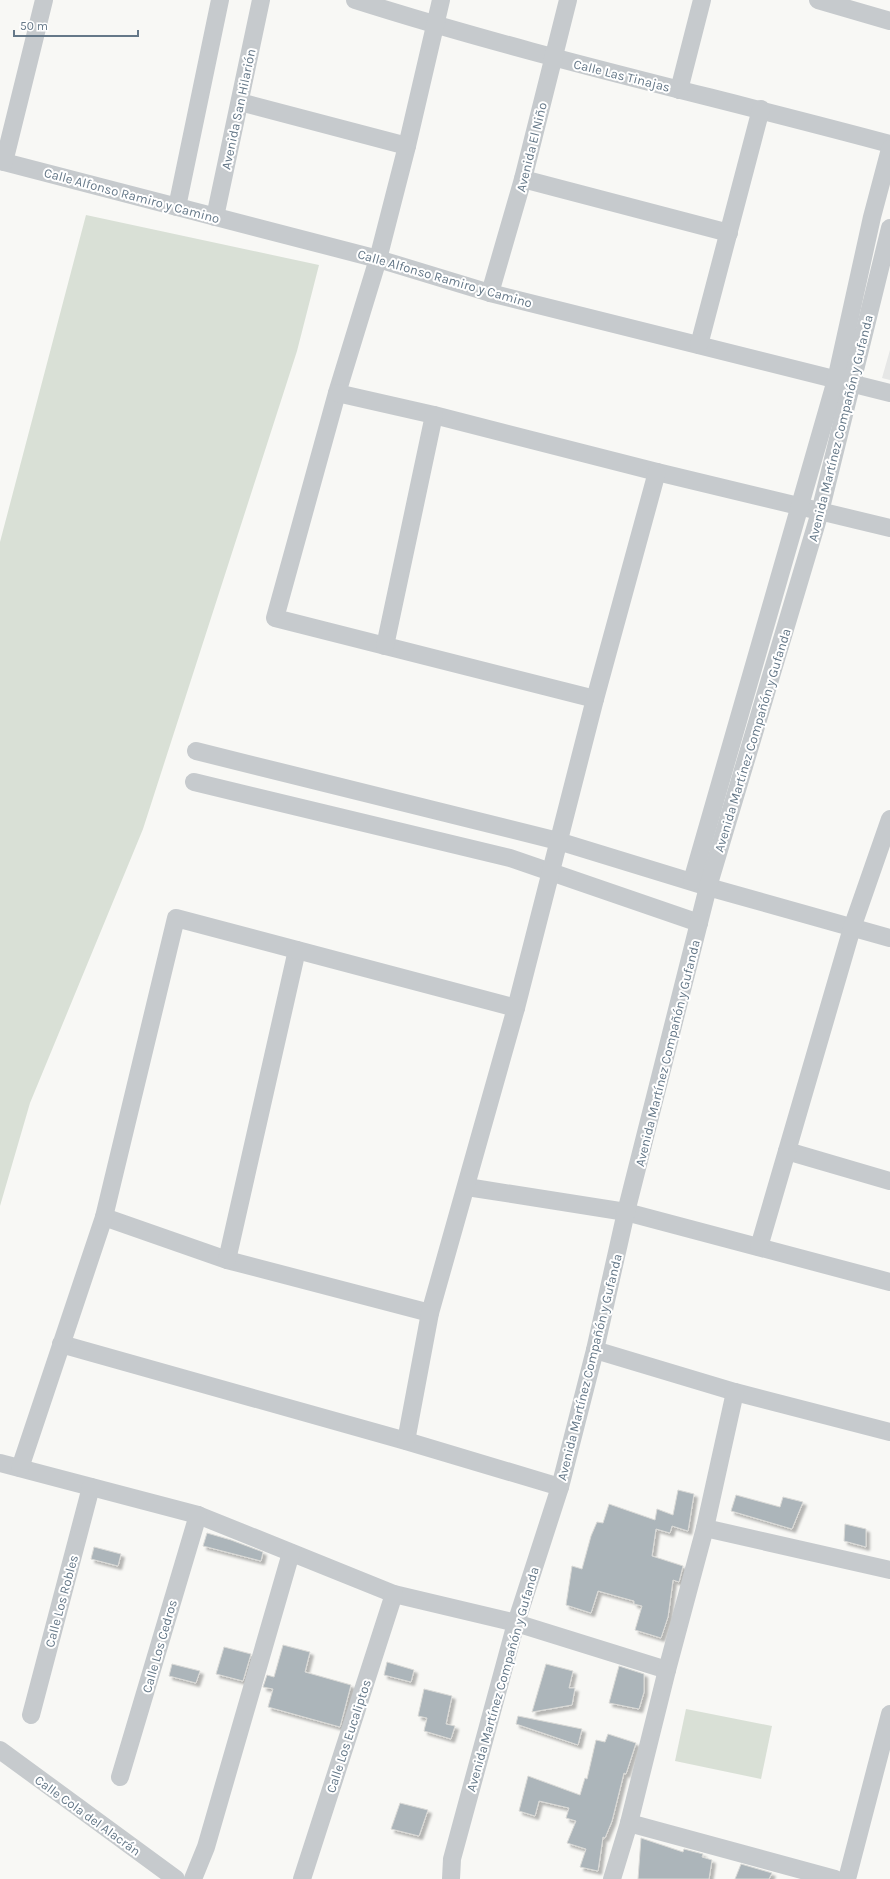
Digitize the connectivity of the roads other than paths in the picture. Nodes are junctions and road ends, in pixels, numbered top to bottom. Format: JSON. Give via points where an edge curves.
{"nodes":[{"id":1,"x":44,"y":0,"type":"edge"},
{"id":2,"x":220,"y":0,"type":"edge"},
{"id":3,"x":261,"y":0,"type":"edge"},
{"id":4,"x":355,"y":0,"type":"edge"},
{"id":5,"x":441,"y":0,"type":"edge"},
{"id":6,"x":568,"y":0,"type":"edge"},
{"id":7,"x":702,"y":0,"type":"edge"},
{"id":8,"x":818,"y":0,"type":"edge"},
{"id":9,"x":890,"y":21,"type":"edge"},
{"id":10,"x":436,"y":26,"type":"junction"},
{"id":11,"x":553,"y":58,"type":"junction"},
{"id":12,"x":680,"y":90,"type":"junction"},
{"id":13,"x":240,"y":102,"type":"junction"},
{"id":14,"x":761,"y":110,"type":"junction"},
{"id":15,"x":890,"y":144,"type":"edge"},
{"id":16,"x":407,"y":146,"type":"junction"},
{"id":17,"x":890,"y":149,"type":"edge"},
{"id":18,"x":2,"y":162,"type":"edge"},
{"id":19,"x":523,"y":179,"type":"junction"},
{"id":20,"x":177,"y":207,"type":"junction"},
{"id":21,"x":216,"y":217,"type":"junction"},
{"id":22,"x":890,"y":228,"type":"edge"},
{"id":23,"x":729,"y":233,"type":"junction"},
{"id":24,"x":378,"y":259,"type":"junction"},
{"id":25,"x":490,"y":293,"type":"junction"},
{"id":26,"x":699,"y":345,"type":"junction"},
{"id":27,"x":844,"y":382,"type":"junction"},
{"id":28,"x":337,"y":393,"type":"junction"},
{"id":29,"x":890,"y":393,"type":"edge"},
{"id":30,"x":434,"y":415,"type":"junction"},
{"id":31,"x":657,"y":472,"type":"junction"},
{"id":32,"x":801,"y":507,"type":"junction"},
{"id":33,"x":820,"y":512,"type":"junction"},
{"id":34,"x":890,"y":528,"type":"edge"},
{"id":35,"x":385,"y":646,"type":"junction"},
{"id":36,"x":595,"y":699,"type":"junction"},
{"id":37,"x":196,"y":751,"type":"dead end"},
{"id":38,"x":194,"y":782,"type":"dead end"},
{"id":39,"x":890,"y":818,"type":"edge"},
{"id":40,"x":558,"y":841,"type":"junction"},
{"id":41,"x":551,"y":871,"type":"junction"},
{"id":42,"x":700,"y":884,"type":"junction"},
{"id":43,"x":699,"y":923,"type":"junction"},
{"id":44,"x":852,"y":928,"type":"junction"},
{"id":45,"x":890,"y":938,"type":"edge"},
{"id":46,"x":296,"y":950,"type":"junction"},
{"id":47,"x":516,"y":1008,"type":"junction"},
{"id":48,"x":787,"y":1151,"type":"junction"},
{"id":49,"x":890,"y":1181,"type":"edge"},
{"id":50,"x":467,"y":1187,"type":"junction"},
{"id":51,"x":626,"y":1212,"type":"junction"},
{"id":52,"x":104,"y":1217,"type":"junction"},
{"id":53,"x":759,"y":1247,"type":"junction"},
{"id":54,"x":227,"y":1260,"type":"junction"},
{"id":55,"x":890,"y":1282,"type":"edge"},
{"id":56,"x":430,"y":1314,"type":"junction"},
{"id":57,"x":61,"y":1344,"type":"junction"},
{"id":58,"x":595,"y":1350,"type":"junction"},
{"id":59,"x":735,"y":1392,"type":"junction"},
{"id":60,"x":890,"y":1432,"type":"edge"},
{"id":61,"x":406,"y":1441,"type":"junction"},
{"id":62,"x":0,"y":1463,"type":"edge"},
{"id":63,"x":20,"y":1468,"type":"junction"},
{"id":64,"x":91,"y":1487,"type":"junction"},
{"id":65,"x":560,"y":1487,"type":"junction"},
{"id":66,"x":198,"y":1515,"type":"junction"},
{"id":67,"x":705,"y":1528,"type":"junction"},
{"id":68,"x":291,"y":1553,"type":"junction"},
{"id":69,"x":890,"y":1570,"type":"edge"},
{"id":70,"x":394,"y":1594,"type":"junction"},
{"id":71,"x":516,"y":1623,"type":"junction"},
{"id":72,"x":667,"y":1670,"type":"junction"},
{"id":73,"x":890,"y":1714,"type":"edge"},
{"id":74,"x":30,"y":1716,"type":"dead end"},
{"id":75,"x":0,"y":1750,"type":"edge"},
{"id":76,"x":120,"y":1777,"type":"dead end"},
{"id":77,"x":629,"y":1823,"type":"junction"},
{"id":78,"x":176,"y":1879,"type":"edge"},
{"id":79,"x":193,"y":1879,"type":"edge"},
{"id":80,"x":302,"y":1879,"type":"edge"},
{"id":81,"x":451,"y":1879,"type":"edge"},
{"id":82,"x":612,"y":1879,"type":"edge"},
{"id":83,"x":835,"y":1879,"type":"edge"},
{"id":84,"x":847,"y":1879,"type":"edge"}],
"edges":[{"from":1,"to":18,"type":"street"},
{"from":2,"to":20,"type":"street"},
{"from":3,"to":13,"type":"street","name":"Avenida San Hilarión"},
{"from":4,"to":10,"type":"street","name":"Calle Las Tinajas"},
{"from":5,"to":10,"type":"street"},
{"from":6,"to":11,"type":"street","name":"Avenida El Niño"},
{"from":7,"to":12,"type":"street"},
{"from":8,"to":9,"type":"street"},
{"from":10,"to":11,"type":"street","name":"Calle Las Tinajas"},
{"from":10,"to":16,"type":"street"},
{"from":11,"to":12,"type":"street","name":"Calle Las Tinajas"},
{"from":11,"to":19,"type":"street","name":"Avenida El Niño"},
{"from":12,"to":14,"type":"street","name":"Calle Las Tinajas"},
{"from":13,"to":16,"type":"street"},
{"from":13,"to":21,"type":"street","name":"Avenida San Hilarión"},
{"from":14,"to":15,"type":"street","name":"Calle Las Tinajas"},
{"from":14,"to":23,"type":"street"},
{"from":16,"to":24,"type":"street"},
{"from":17,"to":27,"type":"street","name":"Avenida Martínez Compañón y Gufanda","via":[[872,217]]},
{"from":18,"to":20,"type":"street","name":"Calle Alfonso Ramiro y Camino"},
{"from":19,"to":23,"type":"street"},
{"from":19,"to":25,"type":"street","name":"Avenida El Niño"},
{"from":20,"to":21,"type":"street","name":"Calle Alfonso Ramiro y Camino"},
{"from":21,"to":24,"type":"street","name":"Calle Alfonso Ramiro y Camino"},
{"from":22,"to":27,"type":"street","name":"Avenida Martínez Compañón y Gufanda"},
{"from":23,"to":26,"type":"street"},
{"from":24,"to":25,"type":"street","name":"Calle Alfonso Ramiro y Camino"},
{"from":24,"to":28,"type":"street"},
{"from":25,"to":26,"type":"street","name":"Calle Alfonso Ramiro y Camino"},
{"from":26,"to":27,"type":"street","name":"Calle Alfonso Ramiro y Camino"},
{"from":27,"to":29,"type":"street","name":"Calle Alfonso Ramiro y Camino"},
{"from":27,"to":32,"type":"street","name":"Avenida Martínez Compañón y Gufanda"},
{"from":27,"to":33,"type":"street","name":"Avenida Martínez Compañón y Gufanda"},
{"from":28,"to":30,"type":"street"},
{"from":28,"to":35,"type":"street","via":[[275,618]]},
{"from":30,"to":31,"type":"street"},
{"from":30,"to":35,"type":"street"},
{"from":31,"to":32,"type":"street"},
{"from":31,"to":36,"type":"street"},
{"from":32,"to":33,"type":"street"},
{"from":32,"to":42,"type":"street","name":"Avenida Martínez Compañón y Gufanda"},
{"from":33,"to":34,"type":"street"},
{"from":33,"to":42,"type":"street","name":"Avenida Martínez Compañón y Gufanda"},
{"from":35,"to":36,"type":"street"},
{"from":36,"to":40,"type":"street"},
{"from":37,"to":40,"type":"street"},
{"from":38,"to":41,"type":"street","via":[[510,858]]},
{"from":39,"to":44,"type":"street"},
{"from":40,"to":41,"type":"street"},
{"from":40,"to":42,"type":"street"},
{"from":41,"to":43,"type":"street"},
{"from":41,"to":47,"type":"street"},
{"from":42,"to":43,"type":"street","name":"Avenida Martínez Compañón y Gufanda"},
{"from":42,"to":44,"type":"street"},
{"from":43,"to":51,"type":"street","name":"Avenida Martínez Compañón y Gufanda"},
{"from":44,"to":45,"type":"street"},
{"from":44,"to":48,"type":"street"},
{"from":46,"to":47,"type":"street"},
{"from":46,"to":52,"type":"street","via":[[176,918]]},
{"from":46,"to":54,"type":"street"},
{"from":47,"to":50,"type":"street"},
{"from":48,"to":49,"type":"street"},
{"from":48,"to":53,"type":"street"},
{"from":50,"to":51,"type":"street"},
{"from":50,"to":56,"type":"street"},
{"from":51,"to":53,"type":"street"},
{"from":51,"to":58,"type":"street","name":"Avenida Martínez Compañón y Gufanda"},
{"from":52,"to":54,"type":"street"},
{"from":52,"to":57,"type":"street"},
{"from":53,"to":55,"type":"street"},
{"from":54,"to":56,"type":"street"},
{"from":56,"to":61,"type":"street"},
{"from":57,"to":61,"type":"street"},
{"from":57,"to":63,"type":"street"},
{"from":58,"to":59,"type":"street"},
{"from":58,"to":65,"type":"street","name":"Avenida Martínez Compañón y Gufanda"},
{"from":59,"to":60,"type":"street"},
{"from":59,"to":67,"type":"street"},
{"from":61,"to":65,"type":"street"},
{"from":62,"to":63,"type":"street"},
{"from":63,"to":64,"type":"street"},
{"from":64,"to":66,"type":"street"},
{"from":64,"to":74,"type":"street","name":"Calle Los Robles"},
{"from":65,"to":71,"type":"street","name":"Avenida Martínez Compañón y Gufanda"},
{"from":66,"to":68,"type":"street"},
{"from":66,"to":76,"type":"street","name":"Calle Los Cedros"},
{"from":67,"to":69,"type":"street"},
{"from":67,"to":72,"type":"street"},
{"from":68,"to":70,"type":"street"},
{"from":68,"to":79,"type":"street","via":[[206,1847]]},
{"from":70,"to":71,"type":"street"},
{"from":70,"to":80,"type":"street","name":"Calle Los Eucaliptos"},
{"from":71,"to":72,"type":"street"},
{"from":71,"to":81,"type":"street","name":"Avenida Martínez Compañón y Gufanda","via":[[452,1859]]},
{"from":72,"to":77,"type":"street"},
{"from":73,"to":84,"type":"street"},
{"from":75,"to":78,"type":"street","name":"Calle Cola del Alacrán"},
{"from":77,"to":82,"type":"street"},
{"from":77,"to":83,"type":"street"}]}
